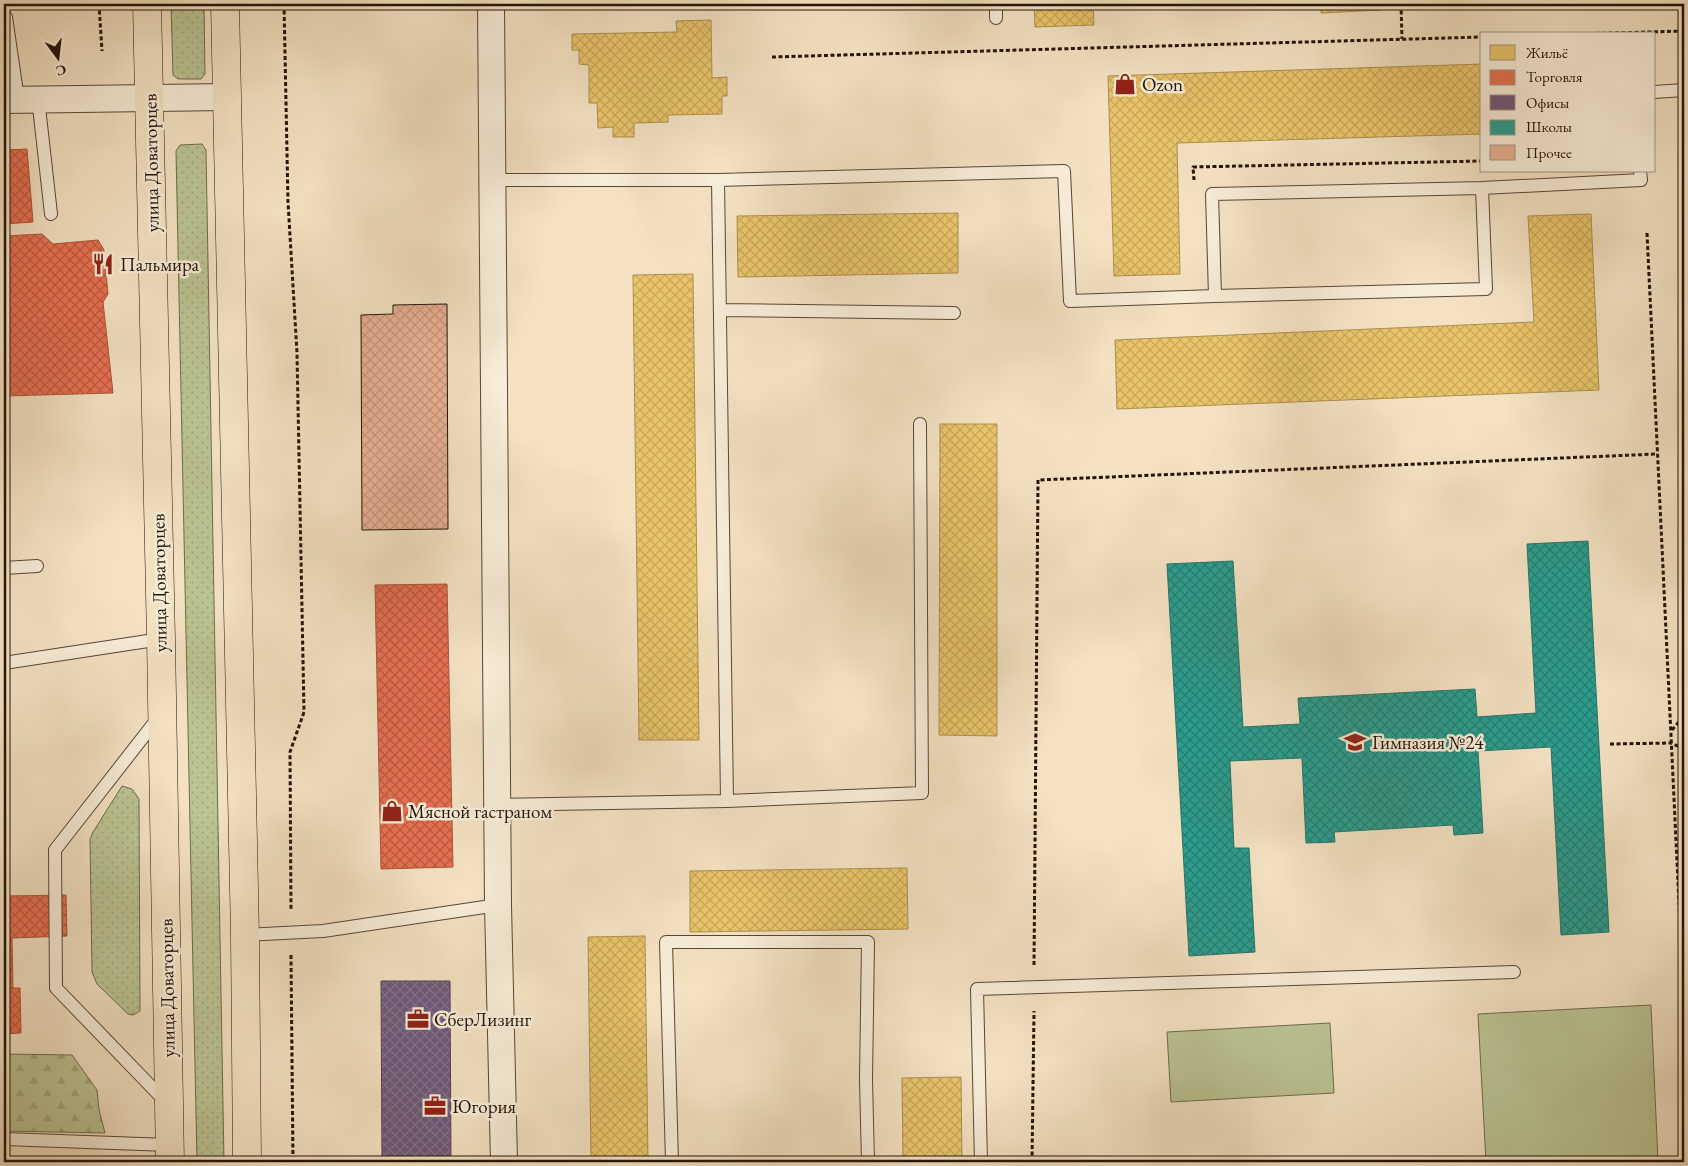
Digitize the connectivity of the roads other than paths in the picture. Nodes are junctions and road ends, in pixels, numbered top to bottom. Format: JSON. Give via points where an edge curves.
{"nodes":[{"id":1,"x":147,"y":4,"type":"edge"},
{"id":2,"x":225,"y":4,"type":"edge"},
{"id":3,"x":491,"y":4,"type":"edge"},
{"id":4,"x":996,"y":4,"type":"edge"},
{"id":5,"x":4,"y":17,"type":"edge"},
{"id":6,"x":996,"y":18,"type":"dead end"},
{"id":7,"x":1684,"y":90,"type":"edge"},
{"id":8,"x":1656,"y":92,"type":"edge"},
{"id":9,"x":149,"y":97,"type":"junction"},
{"id":10,"x":227,"y":97,"type":"junction"},
{"id":11,"x":20,"y":99,"type":"edge"},
{"id":12,"x":1640,"y":172,"type":"edge"},
{"id":13,"x":492,"y":180,"type":"junction"},
{"id":14,"x":718,"y":180,"type":"junction"},
{"id":15,"x":1482,"y":188,"type":"junction"},
{"id":16,"x":51,"y":214,"type":"dead end"},
{"id":17,"x":1215,"y":296,"type":"junction"},
{"id":18,"x":720,"y":310,"type":"junction"},
{"id":19,"x":954,"y":313,"type":"dead end"},
{"id":20,"x":920,"y":424,"type":"dead end"},
{"id":21,"x":37,"y":566,"type":"dead end"},
{"id":22,"x":4,"y":568,"type":"edge"},
{"id":23,"x":161,"y":639,"type":"junction"},
{"id":24,"x":4,"y":663,"type":"edge"},
{"id":25,"x":161,"y":714,"type":"junction"},
{"id":26,"x":727,"y":801,"type":"junction"},
{"id":27,"x":497,"y":805,"type":"junction"},
{"id":28,"x":498,"y":905,"type":"junction"},
{"id":29,"x":245,"y":936,"type":"junction"},
{"id":30,"x":1514,"y":972,"type":"dead end"},
{"id":31,"x":169,"y":1104,"type":"junction"},
{"id":32,"x":4,"y":1139,"type":"edge"},
{"id":33,"x":170,"y":1154,"type":"edge"},
{"id":34,"x":247,"y":1162,"type":"edge"},
{"id":35,"x":504,"y":1162,"type":"edge"},
{"id":36,"x":672,"y":1162,"type":"edge"},
{"id":37,"x":868,"y":1162,"type":"edge"},
{"id":38,"x":981,"y":1162,"type":"edge"}],
"edges":[{"from":1,"to":9,"type":"main road","name":"улица Доваторцев"},
{"from":2,"to":10,"type":"main road"},
{"from":3,"to":13,"type":"street"},
{"from":4,"to":6,"type":"lane"},
{"from":5,"to":11,"type":"lane"},
{"from":7,"to":8,"type":"lane"},
{"from":9,"to":10,"type":"street"},
{"from":9,"to":11,"type":"street"},
{"from":9,"to":23,"type":"main road","name":"улица Доваторцев"},
{"from":10,"to":29,"type":"main road"},
{"from":11,"to":16,"type":"lane"},
{"from":12,"to":15,"type":"lane","via":[[1641,180]]},
{"from":13,"to":14,"type":"lane"},
{"from":13,"to":27,"type":"street"},
{"from":14,"to":17,"type":"lane","via":[[1064,171],[1070,301]]},
{"from":14,"to":18,"type":"lane"},
{"from":15,"to":17,"type":"lane","via":[[1212,194]]},
{"from":15,"to":17,"type":"lane","via":[[1486,289]]},
{"from":18,"to":19,"type":"lane"},
{"from":18,"to":26,"type":"lane"},
{"from":20,"to":26,"type":"lane","via":[[922,793]]},
{"from":21,"to":22,"type":"lane"},
{"from":23,"to":24,"type":"lane"},
{"from":23,"to":25,"type":"main road","name":"улица Доваторцев"},
{"from":25,"to":31,"type":"main road","name":"улица Доваторцев"},
{"from":25,"to":31,"type":"lane","via":[[55,850],[56,988]]},
{"from":26,"to":27,"type":"lane"},
{"from":27,"to":28,"type":"street"},
{"from":28,"to":29,"type":"lane","via":[[323,931]]},
{"from":28,"to":35,"type":"street"},
{"from":29,"to":34,"type":"main road"},
{"from":30,"to":38,"type":"lane","via":[[977,989]]},
{"from":31,"to":33,"type":"main road","name":"улица Доваторцев"},
{"from":32,"to":33,"type":"lane"},
{"from":36,"to":37,"type":"lane","via":[[666,942],[868,942]]}]}
